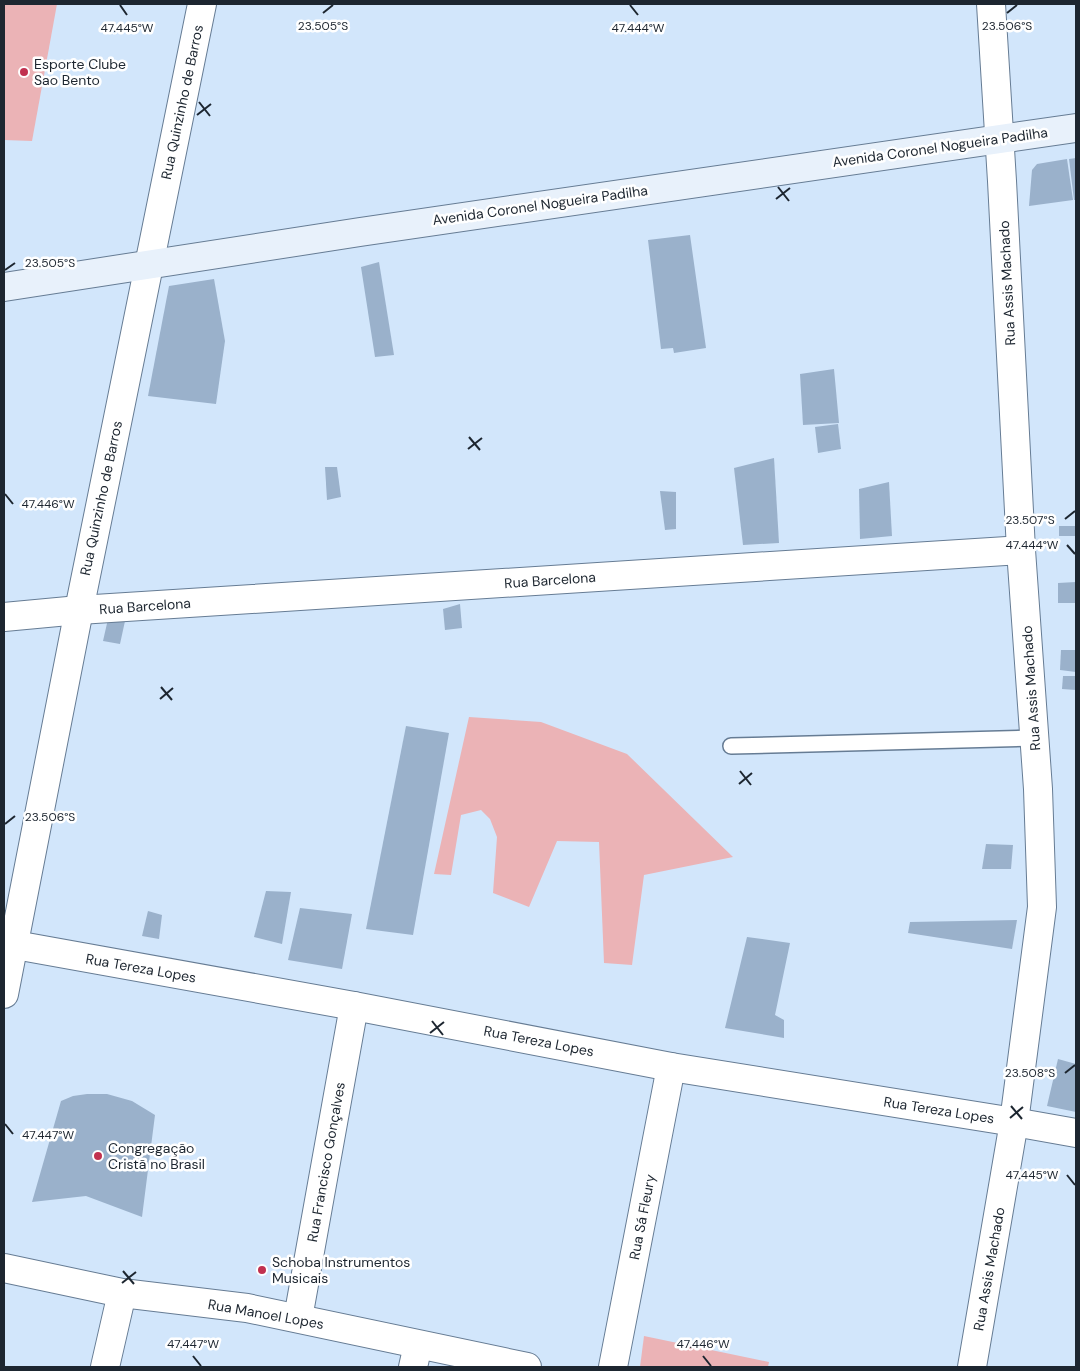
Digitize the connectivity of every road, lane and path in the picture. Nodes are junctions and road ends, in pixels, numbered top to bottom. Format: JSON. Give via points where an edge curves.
{"nodes":[{"id":1,"x":202,"y":4,"type":"edge"},
{"id":2,"x":991,"y":4,"type":"edge"},
{"id":3,"x":1076,"y":128,"type":"edge"},
{"id":4,"x":1000,"y":139,"type":"junction"},
{"id":5,"x":148,"y":266,"type":"junction"},
{"id":6,"x":4,"y":287,"type":"edge"},
{"id":7,"x":1021,"y":550,"type":"junction"},
{"id":8,"x":79,"y":610,"type":"junction"},
{"id":9,"x":4,"y":617,"type":"edge"},
{"id":10,"x":1034,"y":738,"type":"junction"},
{"id":11,"x":731,"y":746,"type":"dead end"},
{"id":12,"x":9,"y":944,"type":"edge"},
{"id":13,"x":4,"y":994,"type":"edge"},
{"id":14,"x":354,"y":1006,"type":"junction"},
{"id":15,"x":671,"y":1067,"type":"junction"},
{"id":16,"x":1014,"y":1122,"type":"junction"},
{"id":17,"x":1076,"y":1134,"type":"edge"},
{"id":18,"x":4,"y":1268,"type":"edge"},
{"id":19,"x":122,"y":1293,"type":"junction"},
{"id":20,"x":298,"y":1318,"type":"junction"},
{"id":21,"x":415,"y":1356,"type":"edge"},
{"id":22,"x":105,"y":1367,"type":"edge"},
{"id":23,"x":527,"y":1367,"type":"edge"},
{"id":24,"x":612,"y":1367,"type":"edge"},
{"id":25,"x":972,"y":1367,"type":"edge"}],
"edges":[{"from":1,"to":5,"type":"street","name":"Rua Quinzinho de Barros"},
{"from":2,"to":4,"type":"street","name":"Rua Assis Machado"},
{"from":3,"to":4,"type":"main road","name":"Avenida Coronel Nogueira Padilha"},
{"from":4,"to":5,"type":"main road","name":"Avenida Coronel Nogueira Padilha"},
{"from":4,"to":7,"type":"street","name":"Rua Assis Machado"},
{"from":5,"to":6,"type":"main road","name":"Avenida Coronel Nogueira Padilha"},
{"from":5,"to":8,"type":"street","name":"Rua Quinzinho de Barros"},
{"from":7,"to":8,"type":"street","name":"Rua Barcelona"},
{"from":7,"to":10,"type":"street","name":"Rua Assis Machado"},
{"from":8,"to":9,"type":"street","name":"Rua Barcelona"},
{"from":8,"to":12,"type":"street","name":"Rua Quinzinho de Barros"},
{"from":10,"to":11,"type":"lane"},
{"from":10,"to":16,"type":"street","name":"Rua Assis Machado","via":[[1042,907]]},
{"from":12,"to":13,"type":"street","name":"Rua Quinzinho de Barros"},
{"from":12,"to":14,"type":"street","name":"Rua Tereza Lopes"},
{"from":14,"to":15,"type":"street","name":"Rua Tereza Lopes"},
{"from":14,"to":20,"type":"street","name":"Rua Francisco Gonçalves"},
{"from":15,"to":16,"type":"street","name":"Rua Tereza Lopes"},
{"from":15,"to":24,"type":"street","name":"Rua Sá Fleury"},
{"from":16,"to":17,"type":"street","name":"Rua Tereza Lopes"},
{"from":16,"to":25,"type":"street","name":"Rua Assis Machado"},
{"from":18,"to":19,"type":"street","name":"Rua Manoel Lopes"},
{"from":19,"to":20,"type":"street","name":"Rua Manoel Lopes","via":[[247,1308]]},
{"from":19,"to":22,"type":"street"},
{"from":20,"to":21,"type":"street","name":"Rua Manoel Lopes"},
{"from":21,"to":23,"type":"street","name":"Rua Manoel Lopes"}]}
